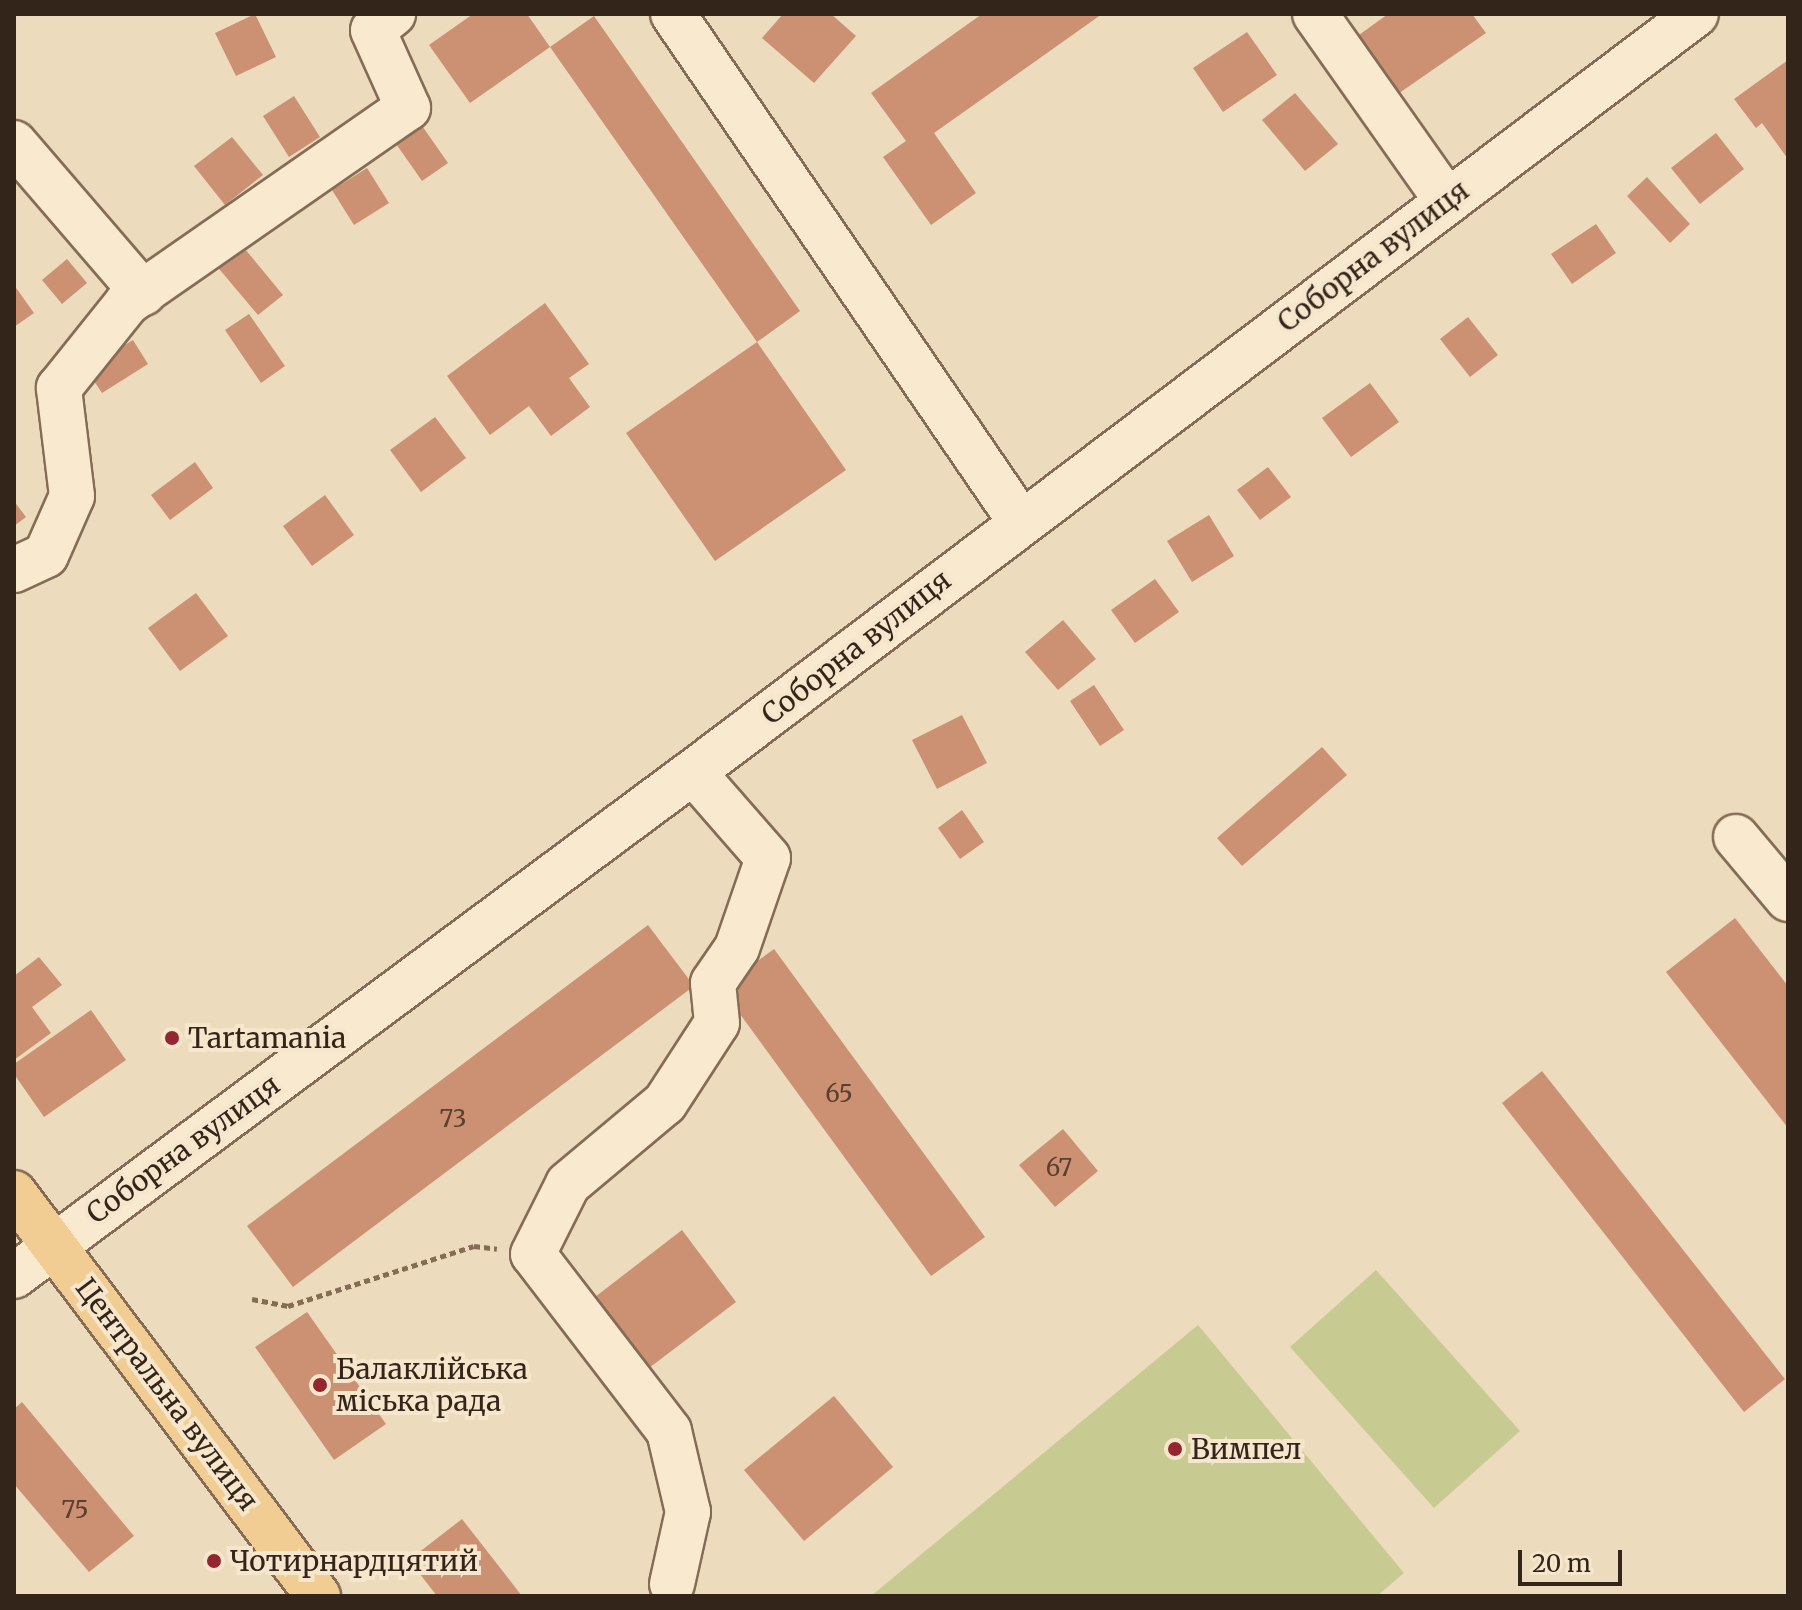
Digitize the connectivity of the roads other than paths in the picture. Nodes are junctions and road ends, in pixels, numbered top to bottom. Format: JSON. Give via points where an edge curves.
{"nodes":[{"id":1,"x":393,"y":14,"type":"edge"},
{"id":2,"x":673,"y":14,"type":"edge"},
{"id":3,"x":1315,"y":14,"type":"edge"},
{"id":4,"x":1696,"y":14,"type":"edge"},
{"id":5,"x":14,"y":143,"type":"edge"},
{"id":6,"x":1447,"y":201,"type":"junction"},
{"id":7,"x":143,"y":293,"type":"junction"},
{"id":8,"x":1020,"y":521,"type":"junction"},
{"id":9,"x":14,"y":570,"type":"edge"},
{"id":10,"x":693,"y":772,"type":"junction"},
{"id":11,"x":1736,"y":837,"type":"dead end"},
{"id":12,"x":1788,"y":899,"type":"edge"},
{"id":13,"x":14,"y":1193,"type":"edge"},
{"id":14,"x":55,"y":1244,"type":"junction"},
{"id":15,"x":14,"y":1276,"type":"edge"},
{"id":16,"x":672,"y":1584,"type":"dead end"},
{"id":17,"x":318,"y":1596,"type":"edge"}],
"edges":[{"from":1,"to":7,"type":"street","via":[[373,30],[408,108]]},
{"from":2,"to":8,"type":"street"},
{"from":3,"to":6,"type":"street"},
{"from":4,"to":6,"type":"street","name":"Соборна вулиця"},
{"from":5,"to":7,"type":"street"},
{"from":6,"to":8,"type":"street","name":"Соборна вулиця"},
{"from":7,"to":9,"type":"street","via":[[127,303],[59,388],[72,496],[46,555]]},
{"from":8,"to":10,"type":"street","name":"Соборна вулиця"},
{"from":10,"to":14,"type":"street","name":"Соборна вулиця"},
{"from":10,"to":16,"type":"street","via":[[768,858],[737,948],[713,983],[717,1023],[665,1103],[568,1184],[533,1254],[669,1431],[688,1512]]},
{"from":11,"to":12,"type":"street"},
{"from":13,"to":14,"type":"main road","name":"Центральна вулиця"},
{"from":14,"to":15,"type":"street","name":"Соборна вулиця"},
{"from":14,"to":17,"type":"main road","name":"Центральна вулиця"}]}
